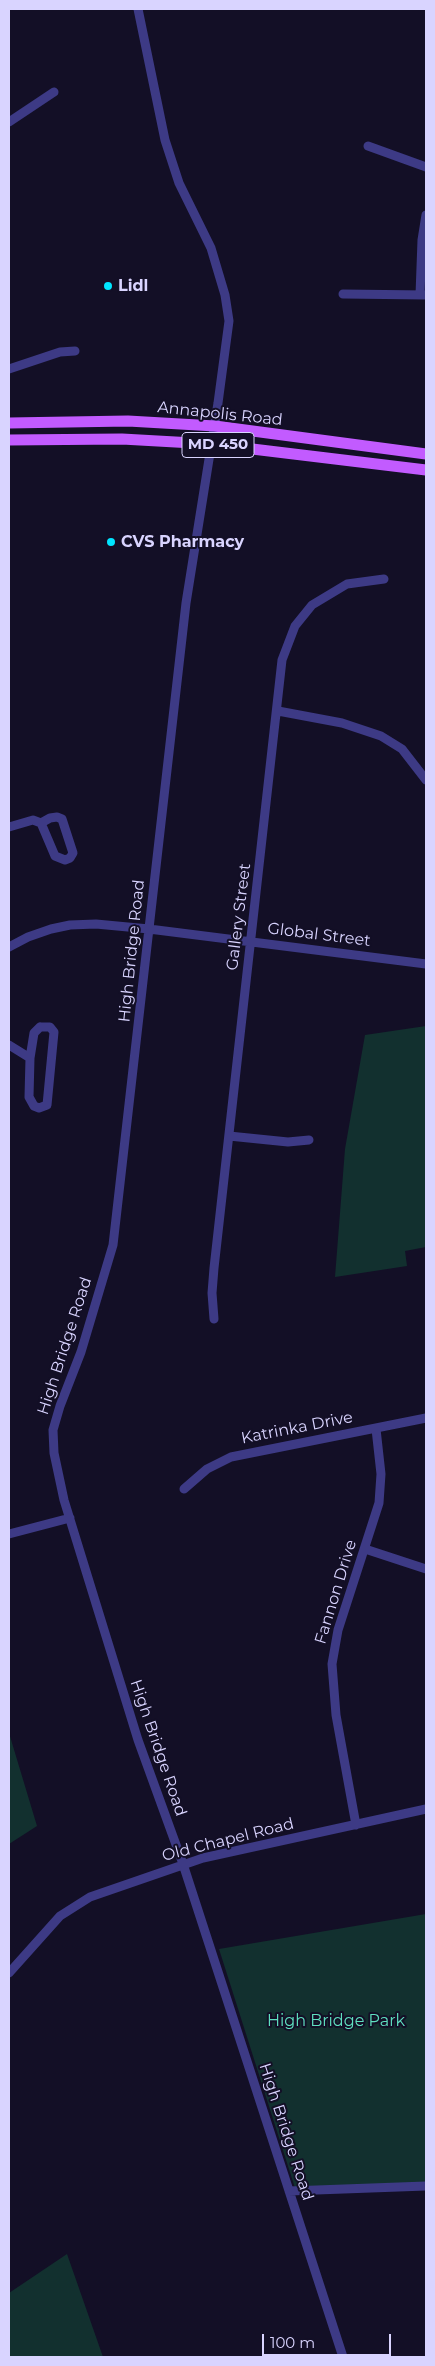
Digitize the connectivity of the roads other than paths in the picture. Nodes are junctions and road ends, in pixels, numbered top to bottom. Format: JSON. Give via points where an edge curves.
{"nodes":[{"id":1,"x":138,"y":9,"type":"edge"},
{"id":2,"x":54,"y":92,"type":"dead end"},
{"id":3,"x":9,"y":122,"type":"edge"},
{"id":4,"x":368,"y":146,"type":"dead end"},
{"id":5,"x":426,"y":167,"type":"edge"},
{"id":6,"x":426,"y":214,"type":"edge"},
{"id":7,"x":343,"y":294,"type":"dead end"},
{"id":8,"x":423,"y":295,"type":"edge"},
{"id":9,"x":75,"y":351,"type":"dead end"},
{"id":10,"x":9,"y":369,"type":"edge"},
{"id":11,"x":9,"y":424,"type":"edge"},
{"id":12,"x":214,"y":426,"type":"junction"},
{"id":13,"x":9,"y":440,"type":"edge"},
{"id":14,"x":211,"y":444,"type":"junction"},
{"id":15,"x":426,"y":454,"type":"edge"},
{"id":16,"x":426,"y":470,"type":"edge"},
{"id":17,"x":384,"y":579,"type":"dead end"},
{"id":18,"x":278,"y":711,"type":"junction"},
{"id":19,"x":426,"y":780,"type":"edge"},
{"id":20,"x":41,"y":823,"type":"junction"},
{"id":21,"x":9,"y":827,"type":"edge"},
{"id":22,"x":149,"y":928,"type":"junction"},
{"id":23,"x":251,"y":942,"type":"junction"},
{"id":24,"x":9,"y":947,"type":"edge"},
{"id":25,"x":426,"y":964,"type":"edge"},
{"id":26,"x":9,"y":1045,"type":"edge"},
{"id":27,"x":30,"y":1058,"type":"junction"},
{"id":28,"x":229,"y":1136,"type":"junction"},
{"id":29,"x":308,"y":1140,"type":"dead end"},
{"id":30,"x":214,"y":1318,"type":"dead end"},
{"id":31,"x":426,"y":1418,"type":"edge"},
{"id":32,"x":376,"y":1429,"type":"junction"},
{"id":33,"x":184,"y":1489,"type":"dead end"},
{"id":34,"x":70,"y":1518,"type":"junction"},
{"id":35,"x":9,"y":1534,"type":"edge"},
{"id":36,"x":365,"y":1549,"type":"junction"},
{"id":37,"x":426,"y":1569,"type":"edge"},
{"id":38,"x":426,"y":1809,"type":"edge"},
{"id":39,"x":356,"y":1825,"type":"junction"},
{"id":40,"x":183,"y":1864,"type":"junction"},
{"id":41,"x":9,"y":1973,"type":"edge"},
{"id":42,"x":426,"y":2186,"type":"edge"},
{"id":43,"x":289,"y":2191,"type":"junction"},
{"id":44,"x":343,"y":2357,"type":"edge"}],
"edges":[{"from":1,"to":12,"type":"street","name":"High Bridge Road","via":[[165,140],[179,183],[211,248],[225,295],[229,321]]},
{"from":2,"to":3,"type":"street"},
{"from":4,"to":5,"type":"street"},
{"from":6,"to":8,"type":"street","via":[[422,240]]},
{"from":7,"to":8,"type":"street"},
{"from":9,"to":10,"type":"street","via":[[60,352]]},
{"from":11,"to":12,"type":"main road","name":"Annapolis Road","number":"MD 450","via":[[118,421]]},
{"from":12,"to":14,"type":"street","name":"High Bridge Road"},
{"from":12,"to":15,"type":"main road","name":"Annapolis Road","number":"MD 450"},
{"from":13,"to":14,"type":"main road","name":"Annapolis Road","number":"MD 450","via":[[122,439]]},
{"from":14,"to":16,"type":"main road","name":"Annapolis Road","number":"MD 450"},
{"from":14,"to":22,"type":"street","name":"High Bridge Road","via":[[186,603]]},
{"from":17,"to":18,"type":"street","name":"Gallery Street","via":[[347,584],[305,612],[291,635],[282,660]]},
{"from":18,"to":19,"type":"street","via":[[342,723],[381,736],[402,749]]},
{"from":18,"to":23,"type":"street","name":"Gallery Street"},
{"from":20,"to":20,"type":"street","via":[[55,856],[65,860],[70,858],[73,853],[62,819],[50,818]]},
{"from":20,"to":21,"type":"street","via":[[33,820]]},
{"from":22,"to":23,"type":"street","name":"Global Street"},
{"from":22,"to":24,"type":"street","name":"Global Street","via":[[70,925],[39,933]]},
{"from":22,"to":34,"type":"street","name":"High Bridge Road","via":[[113,1245],[81,1352],[53,1430],[58,1475]]},
{"from":23,"to":25,"type":"street","name":"Global Street"},
{"from":23,"to":28,"type":"street","name":"Gallery Street"},
{"from":26,"to":27,"type":"street"},
{"from":27,"to":27,"type":"street","via":[[34,1033],[40,1027],[50,1027],[54,1032],[47,1105],[44,1108],[30,1102]]},
{"from":28,"to":29,"type":"street","via":[[288,1142]]},
{"from":28,"to":30,"type":"street","name":"Gallery Street","via":[[212,1294]]},
{"from":31,"to":32,"type":"street","name":"Katrinka Drive"},
{"from":32,"to":33,"type":"street","name":"Katrinka Drive","via":[[231,1457],[208,1469]]},
{"from":32,"to":36,"type":"street","name":"Fannon Drive","via":[[380,1496]]},
{"from":34,"to":35,"type":"street"},
{"from":34,"to":40,"type":"street","name":"High Bridge Road","via":[[138,1740]]},
{"from":36,"to":37,"type":"street"},
{"from":36,"to":39,"type":"street","name":"Fannon Drive","via":[[338,1630],[332,1664],[336,1715]]},
{"from":38,"to":39,"type":"street","name":"Old Chapel Road"},
{"from":39,"to":40,"type":"street","name":"Old Chapel Road"},
{"from":40,"to":41,"type":"street","name":"Old Chapel Road","via":[[90,1897],[71,1907],[36,1940]]},
{"from":40,"to":43,"type":"street","name":"High Bridge Road"},
{"from":42,"to":43,"type":"street"},
{"from":43,"to":44,"type":"street","name":"High Bridge Road"}]}
